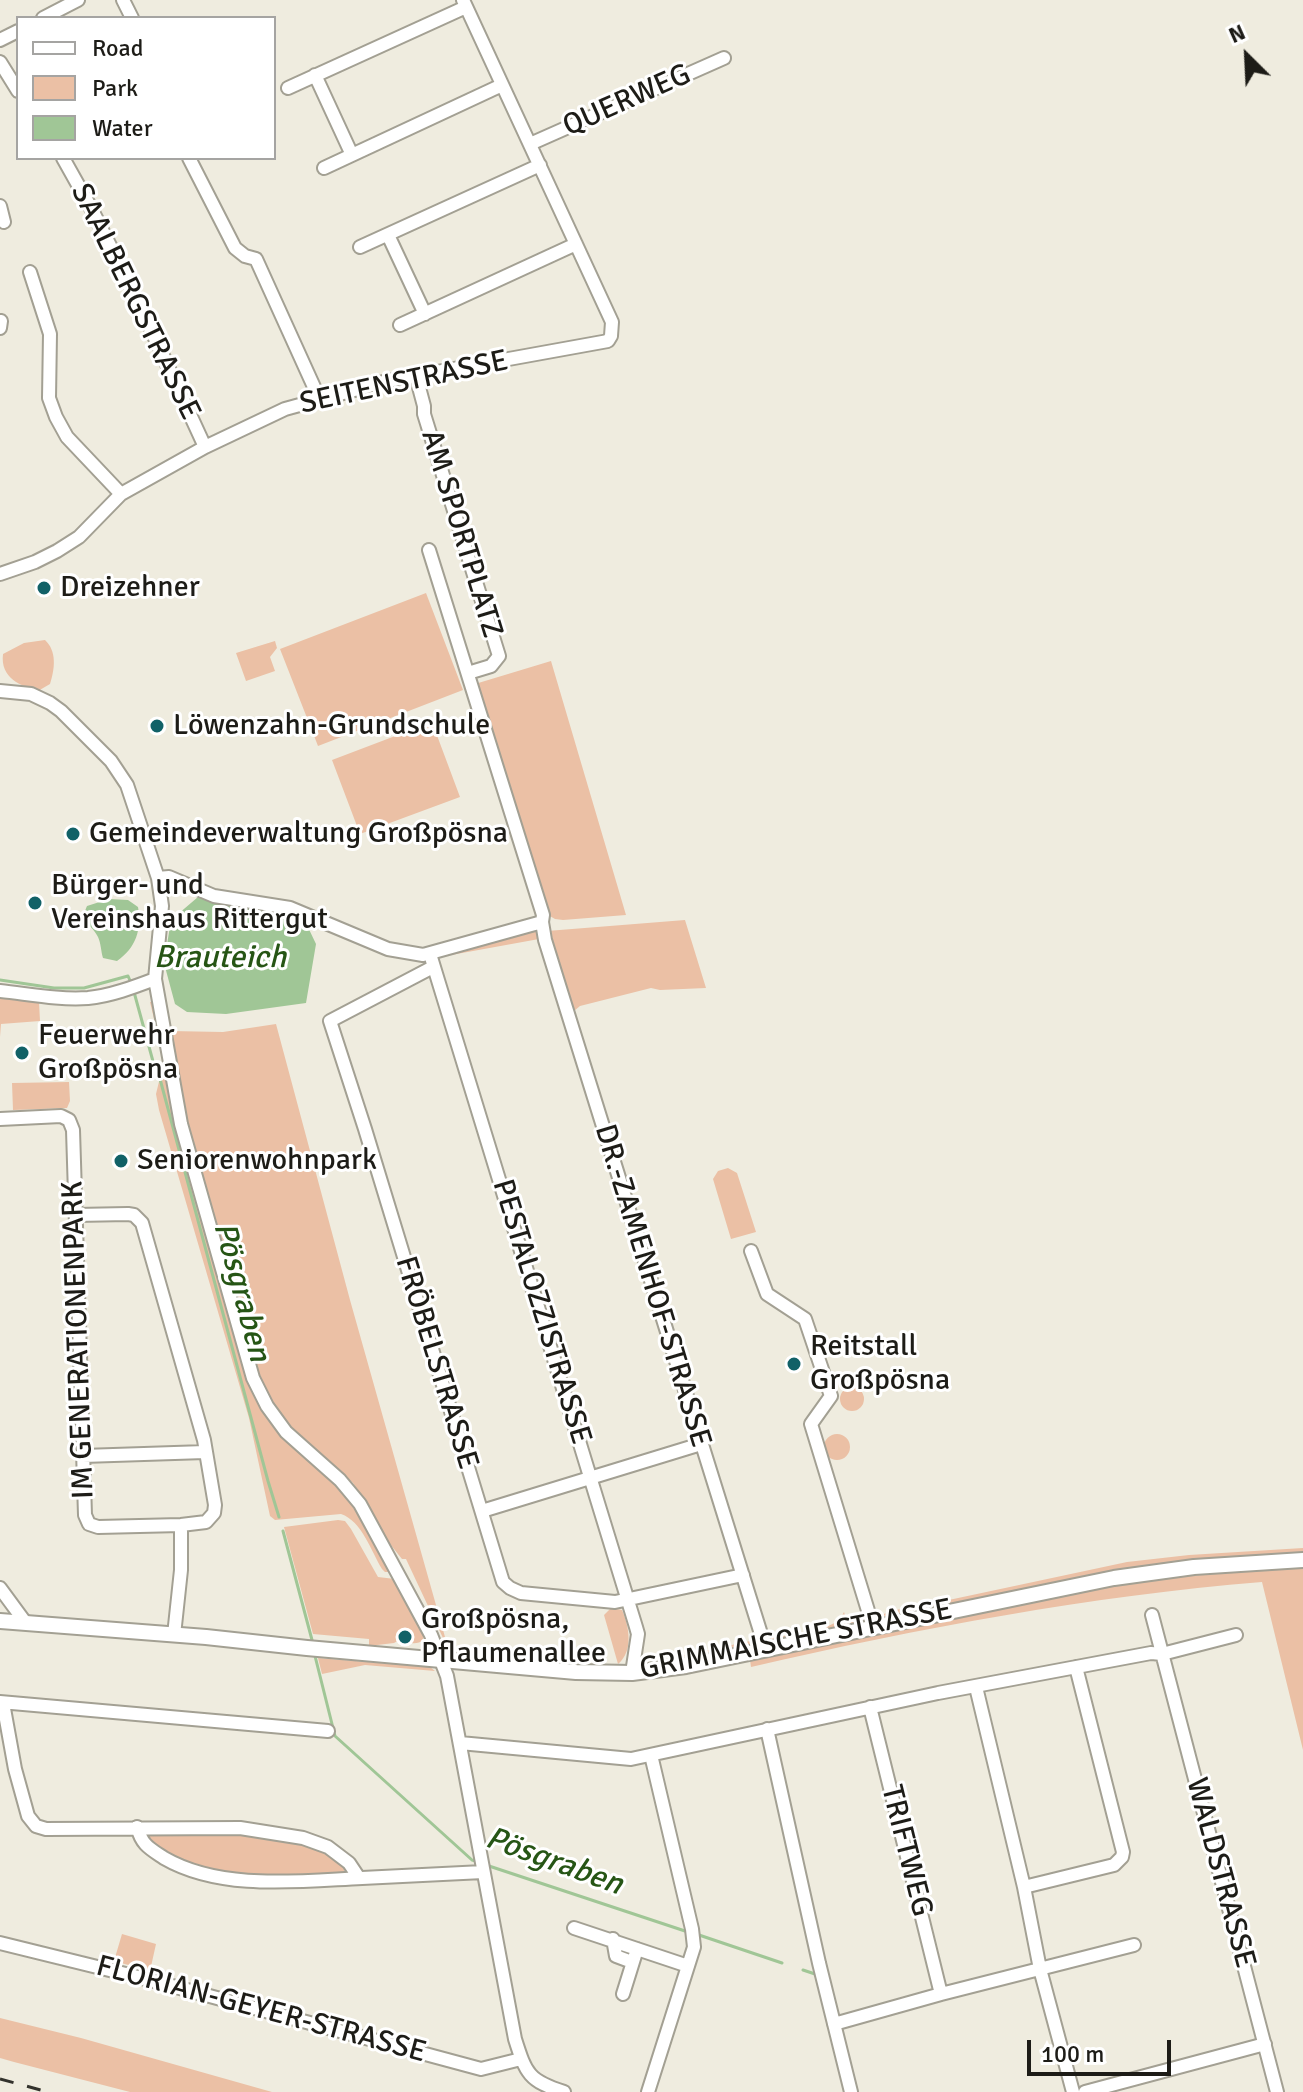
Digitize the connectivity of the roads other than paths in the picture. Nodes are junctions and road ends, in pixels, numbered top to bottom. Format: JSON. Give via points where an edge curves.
{"nodes":[{"id":1,"x":78,"y":0,"type":"edge"},
{"id":2,"x":465,"y":3,"type":"edge"},
{"id":3,"x":47,"y":16,"type":"edge"},
{"id":4,"x":724,"y":58,"type":"dead end"},
{"id":5,"x":0,"y":62,"type":"edge"},
{"id":6,"x":315,"y":75,"type":"junction"},
{"id":7,"x":502,"y":85,"type":"junction"},
{"id":8,"x":16,"y":88,"type":"edge"},
{"id":9,"x":288,"y":88,"type":"dead end"},
{"id":10,"x":530,"y":144,"type":"junction"},
{"id":11,"x":352,"y":155,"type":"junction"},
{"id":12,"x":64,"y":160,"type":"edge"},
{"id":13,"x":190,"y":160,"type":"edge"},
{"id":14,"x":324,"y":168,"type":"dead end"},
{"id":15,"x":541,"y":168,"type":"junction"},
{"id":16,"x":0,"y":206,"type":"edge"},
{"id":17,"x":4,"y":222,"type":"dead end"},
{"id":18,"x":388,"y":235,"type":"junction"},
{"id":19,"x":576,"y":244,"type":"junction"},
{"id":20,"x":360,"y":247,"type":"dead end"},
{"id":21,"x":30,"y":272,"type":"dead end"},
{"id":22,"x":425,"y":314,"type":"junction"},
{"id":23,"x":1,"y":321,"type":"edge"},
{"id":24,"x":400,"y":325,"type":"dead end"},
{"id":25,"x":0,"y":328,"type":"edge"},
{"id":26,"x":416,"y":376,"type":"junction"},
{"id":27,"x":319,"y":398,"type":"junction"},
{"id":28,"x":205,"y":447,"type":"junction"},
{"id":29,"x":121,"y":494,"type":"junction"},
{"id":30,"x":429,"y":550,"type":"dead end"},
{"id":31,"x":0,"y":574,"type":"edge"},
{"id":32,"x":468,"y":673,"type":"junction"},
{"id":33,"x":0,"y":691,"type":"edge"},
{"id":34,"x":158,"y":878,"type":"junction"},
{"id":35,"x":542,"y":922,"type":"junction"},
{"id":36,"x":431,"y":960,"type":"junction"},
{"id":37,"x":155,"y":979,"type":"junction"},
{"id":38,"x":0,"y":991,"type":"edge"},
{"id":39,"x":0,"y":1119,"type":"edge"},
{"id":40,"x":76,"y":1215,"type":"junction"},
{"id":41,"x":751,"y":1251,"type":"dead end"},
{"id":42,"x":701,"y":1444,"type":"junction"},
{"id":43,"x":205,"y":1452,"type":"junction"},
{"id":44,"x":83,"y":1456,"type":"junction"},
{"id":45,"x":592,"y":1478,"type":"junction"},
{"id":46,"x":482,"y":1511,"type":"junction"},
{"id":47,"x":181,"y":1525,"type":"junction"},
{"id":48,"x":1303,"y":1560,"type":"edge"},
{"id":49,"x":743,"y":1575,"type":"junction"},
{"id":50,"x":0,"y":1588,"type":"edge"},
{"id":51,"x":627,"y":1601,"type":"junction"},
{"id":52,"x":1152,"y":1615,"type":"dead end"},
{"id":53,"x":0,"y":1621,"type":"edge"},
{"id":54,"x":25,"y":1622,"type":"junction"},
{"id":55,"x":873,"y":1627,"type":"junction"},
{"id":56,"x":174,"y":1635,"type":"junction"},
{"id":57,"x":1236,"y":1635,"type":"dead end"},
{"id":58,"x":766,"y":1650,"type":"junction"},
{"id":59,"x":1162,"y":1654,"type":"junction"},
{"id":60,"x":441,"y":1660,"type":"junction"},
{"id":61,"x":1076,"y":1667,"type":"junction"},
{"id":62,"x":632,"y":1673,"type":"junction"},
{"id":63,"x":976,"y":1687,"type":"junction"},
{"id":64,"x":2,"y":1702,"type":"edge"},
{"id":65,"x":870,"y":1707,"type":"junction"},
{"id":66,"x":767,"y":1729,"type":"junction"},
{"id":67,"x":328,"y":1731,"type":"dead end"},
{"id":68,"x":460,"y":1743,"type":"junction"},
{"id":69,"x":651,"y":1755,"type":"junction"},
{"id":70,"x":137,"y":1827,"type":"junction"},
{"id":71,"x":483,"y":1866,"type":"junction"},
{"id":72,"x":359,"y":1878,"type":"junction"},
{"id":73,"x":1024,"y":1887,"type":"junction"},
{"id":74,"x":574,"y":1928,"type":"dead end"},
{"id":75,"x":613,"y":1939,"type":"junction"},
{"id":76,"x":0,"y":1943,"type":"edge"},
{"id":77,"x":1134,"y":1945,"type":"dead end"},
{"id":78,"x":637,"y":1949,"type":"junction"},
{"id":79,"x":632,"y":1962,"type":"junction"},
{"id":80,"x":688,"y":1966,"type":"junction"},
{"id":81,"x":1040,"y":1969,"type":"junction"},
{"id":82,"x":623,"y":1994,"type":"dead end"},
{"id":83,"x":941,"y":1994,"type":"junction"},
{"id":84,"x":834,"y":2024,"type":"junction"},
{"id":85,"x":1265,"y":2044,"type":"junction"},
{"id":86,"x":521,"y":2059,"type":"junction"},
{"id":87,"x":564,"y":2092,"type":"edge"},
{"id":88,"x":648,"y":2092,"type":"edge"},
{"id":89,"x":851,"y":2092,"type":"edge"},
{"id":90,"x":1073,"y":2092,"type":"edge"},
{"id":91,"x":1085,"y":2092,"type":"edge"},
{"id":92,"x":1277,"y":2092,"type":"edge"}],
"edges":[{"from":1,"to":3,"type":"street"},
{"from":2,"to":6,"type":"street"},
{"from":2,"to":7,"type":"street"},
{"from":4,"to":10,"type":"street","name":"QUERWEG"},
{"from":5,"to":8,"type":"street"},
{"from":6,"to":9,"type":"street"},
{"from":6,"to":11,"type":"street"},
{"from":7,"to":10,"type":"street"},
{"from":7,"to":11,"type":"street"},
{"from":10,"to":15,"type":"street"},
{"from":11,"to":14,"type":"street"},
{"from":12,"to":28,"type":"street","name":"SAALBERGSTRASSE","via":[[136,297]]},
{"from":13,"to":27,"type":"street","via":[[235,248],[256,259]]},
{"from":15,"to":18,"type":"street"},
{"from":15,"to":19,"type":"street"},
{"from":16,"to":17,"type":"street"},
{"from":18,"to":20,"type":"street"},
{"from":18,"to":22,"type":"street"},
{"from":19,"to":22,"type":"street"},
{"from":19,"to":26,"type":"street","name":"SEITENSTRASSE","via":[[612,322],[608,341]]},
{"from":21,"to":29,"type":"street","via":[[50,334],[51,406],[67,437]]},
{"from":22,"to":24,"type":"street"},
{"from":23,"to":25,"type":"street"},
{"from":26,"to":27,"type":"street","name":"SEITENSTRASSE"},
{"from":26,"to":32,"type":"street","name":"AM SPORTPLATZ","via":[[499,656],[491,666]]},
{"from":27,"to":28,"type":"street","name":"SEITENSTRASSE"},
{"from":28,"to":29,"type":"street","name":"SEITENSTRASSE"},
{"from":29,"to":31,"type":"street","name":"SEITENSTRASSE","via":[[66,546]]},
{"from":30,"to":32,"type":"street","name":"AM SPORTPLATZ"},
{"from":32,"to":35,"type":"street","name":"AM SPORTPLATZ"},
{"from":33,"to":34,"type":"street","via":[[31,694],[50,703],[111,761],[127,785]]},
{"from":34,"to":36,"type":"street","via":[[169,877],[214,896],[290,908],[388,949]]},
{"from":34,"to":37,"type":"street","via":[[162,906]]},
{"from":35,"to":36,"type":"street","via":[[483,937]]},
{"from":35,"to":42,"type":"street","name":"DR.-ZAMENHOF-STRASSE"},
{"from":36,"to":45,"type":"street","name":"PESTALOZZISTRASSE"},
{"from":36,"to":46,"type":"street","name":"FRÖBELSTRASSE","via":[[330,1021]]},
{"from":37,"to":38,"type":"street","via":[[89,998]]},
{"from":37,"to":60,"type":"street","via":[[181,1124],[253,1378],[286,1432],[360,1504]]},
{"from":39,"to":40,"type":"street","name":"IM GENERATIONENPARK","via":[[69,1120]]},
{"from":40,"to":43,"type":"street","via":[[128,1214],[142,1223]]},
{"from":40,"to":44,"type":"street","name":"IM GENERATIONENPARK"},
{"from":41,"to":55,"type":"street","via":[[767,1294],[805,1319],[831,1396],[811,1424]]},
{"from":42,"to":45,"type":"street"},
{"from":42,"to":49,"type":"street","name":"DR.-ZAMENHOF-STRASSE"},
{"from":43,"to":44,"type":"street"},
{"from":43,"to":47,"type":"street","via":[[214,1513],[206,1522]]},
{"from":44,"to":47,"type":"street","name":"IM GENERATIONENPARK","via":[[89,1524]]},
{"from":45,"to":46,"type":"street"},
{"from":45,"to":51,"type":"street","name":"PESTALOZZISTRASSE"},
{"from":46,"to":51,"type":"street","name":"FRÖBELSTRASSE","via":[[500,1574],[510,1588]]},
{"from":47,"to":56,"type":"street"},
{"from":48,"to":55,"type":"main road","name":"GRIMMAISCHE STRASSE","via":[[1140,1574]]},
{"from":49,"to":51,"type":"street","name":"FRÖBELSTRASSE"},
{"from":49,"to":58,"type":"street","name":"DR.-ZAMENHOF-STRASSE"},
{"from":50,"to":54,"type":"street"},
{"from":51,"to":62,"type":"street","name":"PESTALOZZISTRASSE","via":[[638,1634]]},
{"from":52,"to":59,"type":"street","name":"WALDSTRASSE"},
{"from":53,"to":54,"type":"main road","name":"GRIMMAISCHE STRASSE"},
{"from":54,"to":56,"type":"main road","name":"GRIMMAISCHE STRASSE"},
{"from":55,"to":58,"type":"main road","name":"GRIMMAISCHE STRASSE"},
{"from":56,"to":60,"type":"main road","name":"GRIMMAISCHE STRASSE"},
{"from":57,"to":59,"type":"street"},
{"from":58,"to":62,"type":"main road","name":"GRIMMAISCHE STRASSE"},
{"from":59,"to":61,"type":"street"},
{"from":59,"to":85,"type":"street","name":"WALDSTRASSE"},
{"from":60,"to":62,"type":"main road","name":"GRIMMAISCHE STRASSE"},
{"from":60,"to":68,"type":"street"},
{"from":61,"to":63,"type":"street"},
{"from":61,"to":73,"type":"street","via":[[1122,1857],[1114,1865]]},
{"from":63,"to":65,"type":"street"},
{"from":63,"to":73,"type":"street"},
{"from":64,"to":67,"type":"street"},
{"from":64,"to":70,"type":"street","via":[[32,1823],[46,1829]]},
{"from":65,"to":66,"type":"street"},
{"from":65,"to":83,"type":"street","name":"TRIFTWEG"},
{"from":66,"to":69,"type":"street"},
{"from":66,"to":84,"type":"street"},
{"from":68,"to":69,"type":"street","via":[[631,1759]]},
{"from":68,"to":71,"type":"street"},
{"from":69,"to":80,"type":"street","via":[[692,1935]]},
{"from":70,"to":72,"type":"street","via":[[240,1828],[303,1838],[340,1855]]},
{"from":70,"to":72,"type":"street","via":[[148,1848],[205,1874],[259,1881]]},
{"from":71,"to":72,"type":"street"},
{"from":71,"to":86,"type":"street"},
{"from":73,"to":81,"type":"street"},
{"from":74,"to":75,"type":"street"},
{"from":75,"to":78,"type":"street"},
{"from":75,"to":79,"type":"street","via":[[616,1956]]},
{"from":76,"to":86,"type":"street","name":"FLORIAN-GEYER-STRASSE","via":[[481,2069]]},
{"from":77,"to":81,"type":"street"},
{"from":78,"to":79,"type":"street"},
{"from":78,"to":80,"type":"street"},
{"from":79,"to":82,"type":"street"},
{"from":80,"to":88,"type":"street"},
{"from":81,"to":83,"type":"street"},
{"from":81,"to":90,"type":"street"},
{"from":83,"to":84,"type":"street"},
{"from":84,"to":89,"type":"street"},
{"from":85,"to":91,"type":"street"},
{"from":85,"to":92,"type":"street","name":"WALDSTRASSE"},
{"from":86,"to":87,"type":"street","via":[[542,2085]]}]}
